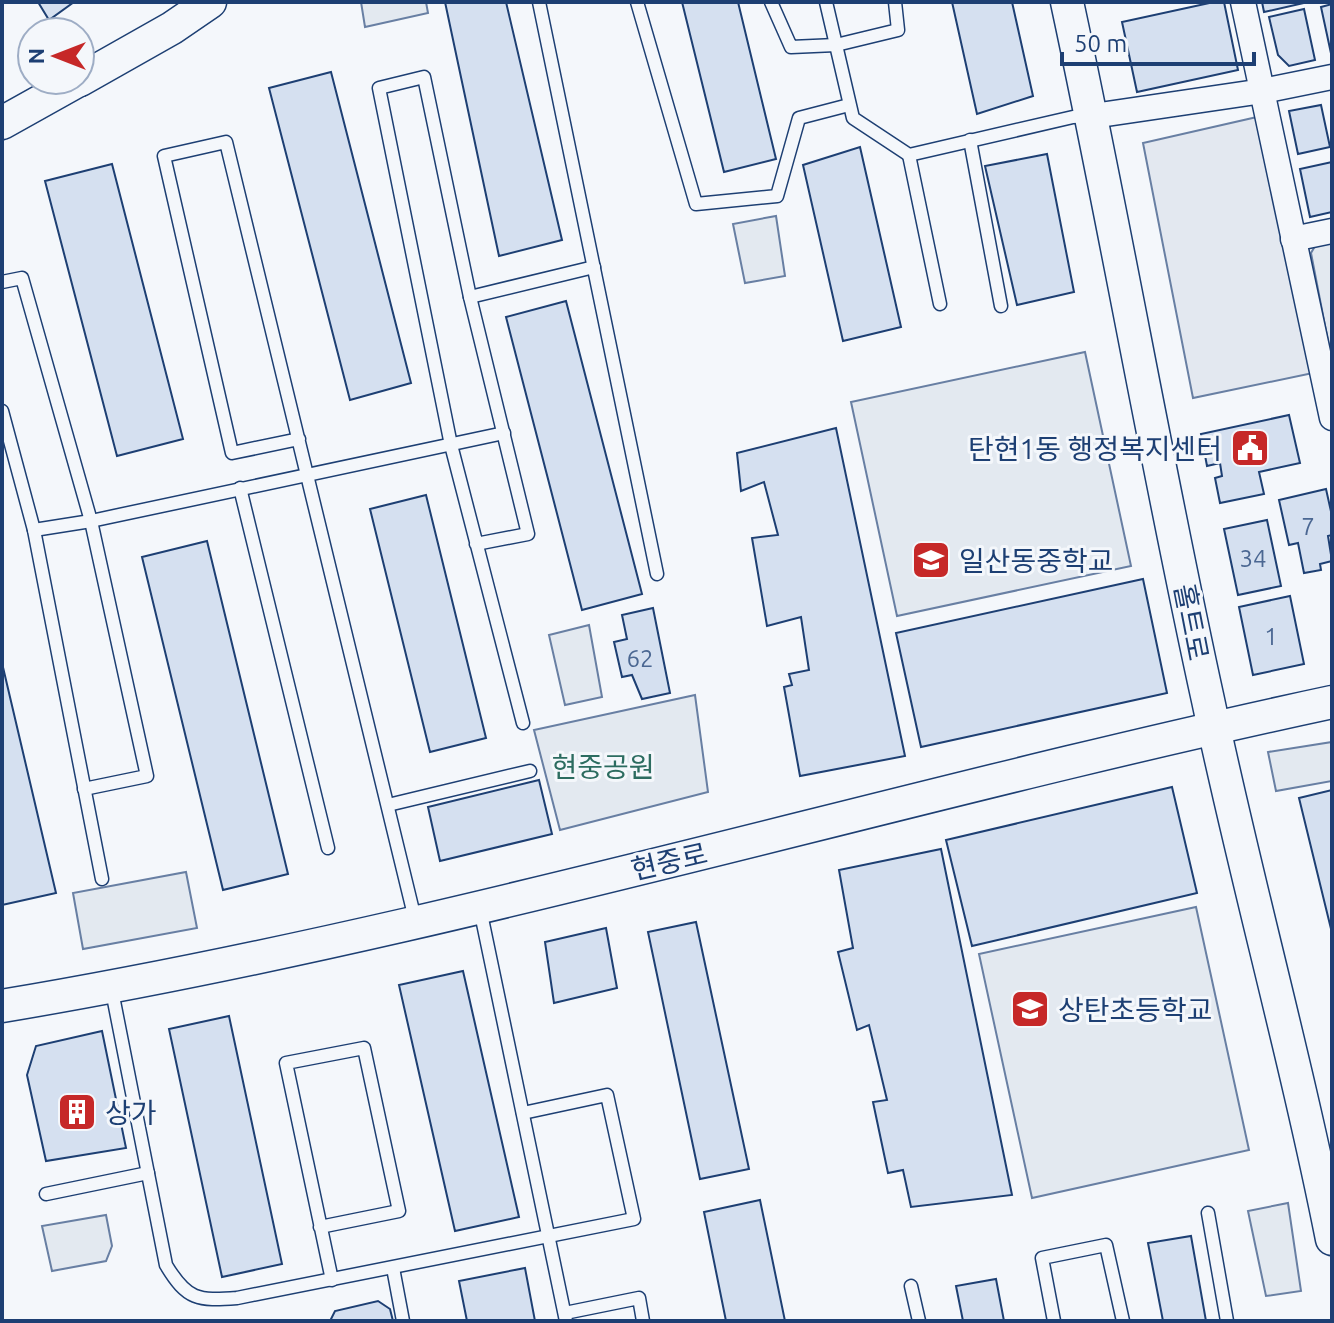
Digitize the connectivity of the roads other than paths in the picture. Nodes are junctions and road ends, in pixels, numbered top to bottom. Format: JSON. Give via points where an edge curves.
{"nodes":[{"id":1,"x":210,"y":2,"type":"edge"},
{"id":2,"x":539,"y":2,"type":"edge"},
{"id":3,"x":637,"y":2,"type":"edge"},
{"id":4,"x":771,"y":2,"type":"edge"},
{"id":5,"x":826,"y":2,"type":"edge"},
{"id":6,"x":895,"y":2,"type":"edge"},
{"id":7,"x":1067,"y":2,"type":"edge"},
{"id":8,"x":1243,"y":2,"type":"edge"},
{"id":9,"x":836,"y":45,"type":"junction"},
{"id":10,"x":96,"y":71,"type":"edge"},
{"id":11,"x":1332,"y":77,"type":"edge"},
{"id":12,"x":1263,"y":91,"type":"junction"},
{"id":13,"x":51,"y":96,"type":"edge"},
{"id":14,"x":849,"y":105,"type":"junction"},
{"id":15,"x":1093,"y":116,"type":"junction"},
{"id":16,"x":2,"y":123,"type":"edge"},
{"id":17,"x":970,"y":140,"type":"junction"},
{"id":18,"x":909,"y":155,"type":"junction"},
{"id":19,"x":1332,"y":231,"type":"edge"},
{"id":20,"x":1293,"y":239,"type":"junction"},
{"id":21,"x":594,"y":267,"type":"junction"},
{"id":22,"x":2,"y":282,"type":"edge"},
{"id":23,"x":470,"y":297,"type":"junction"},
{"id":24,"x":940,"y":304,"type":"dead end"},
{"id":25,"x":1001,"y":306,"type":"dead end"},
{"id":26,"x":1328,"y":383,"type":"edge"},
{"id":27,"x":2,"y":411,"type":"edge"},
{"id":28,"x":1332,"y":418,"type":"edge"},
{"id":29,"x":504,"y":433,"type":"junction"},
{"id":30,"x":299,"y":439,"type":"junction"},
{"id":31,"x":451,"y":445,"type":"junction"},
{"id":32,"x":308,"y":475,"type":"junction"},
{"id":33,"x":240,"y":488,"type":"junction"},
{"id":34,"x":91,"y":521,"type":"junction"},
{"id":35,"x":34,"y":530,"type":"junction"},
{"id":36,"x":476,"y":544,"type":"junction"},
{"id":37,"x":657,"y":574,"type":"dead end"},
{"id":38,"x":1332,"y":702,"type":"edge"},
{"id":39,"x":523,"y":723,"type":"dead end"},
{"id":40,"x":1214,"y":727,"type":"junction"},
{"id":41,"x":530,"y":771,"type":"dead end"},
{"id":42,"x":84,"y":789,"type":"junction"},
{"id":43,"x":388,"y":805,"type":"junction"},
{"id":44,"x":328,"y":848,"type":"dead end"},
{"id":45,"x":102,"y":879,"type":"dead end"},
{"id":46,"x":480,"y":906,"type":"junction"},
{"id":47,"x":416,"y":922,"type":"junction"},
{"id":48,"x":111,"y":986,"type":"junction"},
{"id":49,"x":2,"y":1006,"type":"edge"},
{"id":50,"x":523,"y":1113,"type":"junction"},
{"id":51,"x":148,"y":1173,"type":"junction"},
{"id":52,"x":46,"y":1194,"type":"dead end"},
{"id":53,"x":1208,"y":1213,"type":"dead end"},
{"id":54,"x":320,"y":1227,"type":"junction"},
{"id":55,"x":549,"y":1236,"type":"junction"},
{"id":56,"x":1332,"y":1239,"type":"edge"},
{"id":57,"x":393,"y":1268,"type":"junction"},
{"id":58,"x":332,"y":1280,"type":"junction"},
{"id":59,"x":911,"y":1286,"type":"dead end"},
{"id":60,"x":566,"y":1317,"type":"edge"},
{"id":61,"x":403,"y":1321,"type":"edge"},
{"id":62,"x":643,"y":1321,"type":"edge"},
{"id":63,"x":919,"y":1321,"type":"edge"},
{"id":64,"x":1054,"y":1321,"type":"edge"},
{"id":65,"x":1123,"y":1321,"type":"edge"},
{"id":66,"x":1227,"y":1321,"type":"edge"}],
"edges":[{"from":1,"to":10,"type":"street"},
{"from":2,"to":21,"type":"lane"},
{"from":3,"to":14,"type":"lane","via":[[696,204],[777,196],[799,118]]},
{"from":4,"to":9,"type":"lane","via":[[791,47]]},
{"from":5,"to":9,"type":"lane"},
{"from":6,"to":9,"type":"lane","via":[[898,30]]},
{"from":7,"to":15,"type":"street","name":"홀트로"},
{"from":8,"to":12,"type":"street"},
{"from":9,"to":14,"type":"lane"},
{"from":11,"to":12,"type":"street"},
{"from":12,"to":15,"type":"street"},
{"from":12,"to":20,"type":"street"},
{"from":13,"to":16,"type":"street"},
{"from":14,"to":18,"type":"lane","via":[[853,118]]},
{"from":15,"to":17,"type":"lane"},
{"from":15,"to":40,"type":"street","name":"홀트로"},
{"from":17,"to":18,"type":"lane"},
{"from":17,"to":25,"type":"lane"},
{"from":18,"to":24,"type":"lane"},
{"from":19,"to":20,"type":"street"},
{"from":20,"to":26,"type":"street"},
{"from":21,"to":23,"type":"lane"},
{"from":21,"to":37,"type":"lane"},
{"from":22,"to":34,"type":"lane","via":[[22,278]]},
{"from":23,"to":29,"type":"lane"},
{"from":23,"to":31,"type":"lane","via":[[424,77],[379,88]]},
{"from":26,"to":28,"type":"street"},
{"from":27,"to":35,"type":"lane"},
{"from":29,"to":31,"type":"lane"},
{"from":29,"to":36,"type":"lane","via":[[528,534]]},
{"from":30,"to":30,"type":"lane","via":[[226,142],[164,156],[232,453]]},
{"from":30,"to":32,"type":"lane"},
{"from":31,"to":32,"type":"lane"},
{"from":31,"to":36,"type":"lane"},
{"from":32,"to":33,"type":"lane"},
{"from":32,"to":43,"type":"lane"},
{"from":33,"to":34,"type":"lane"},
{"from":33,"to":44,"type":"lane"},
{"from":34,"to":35,"type":"lane"},
{"from":34,"to":42,"type":"lane","via":[[147,776]]},
{"from":35,"to":42,"type":"lane"},
{"from":36,"to":39,"type":"lane"},
{"from":38,"to":40,"type":"street","name":"현중로"},
{"from":40,"to":46,"type":"street","name":"현중로"},
{"from":40,"to":56,"type":"street","name":"홀트로"},
{"from":41,"to":43,"type":"lane"},
{"from":42,"to":45,"type":"lane"},
{"from":43,"to":47,"type":"lane"},
{"from":46,"to":47,"type":"street","name":"현중로"},
{"from":46,"to":50,"type":"lane"},
{"from":47,"to":48,"type":"street","name":"현중로"},
{"from":48,"to":49,"type":"street","name":"현중로"},
{"from":48,"to":51,"type":"lane"},
{"from":50,"to":55,"type":"lane"},
{"from":50,"to":55,"type":"lane","via":[[607,1095],[634,1219]]},
{"from":51,"to":52,"type":"lane"},
{"from":51,"to":58,"type":"lane","via":[[166,1265],[188,1295],[237,1298]]},
{"from":53,"to":66,"type":"lane"},
{"from":54,"to":54,"type":"lane","via":[[286,1063],[364,1048],[399,1211]]},
{"from":54,"to":58,"type":"lane"},
{"from":55,"to":57,"type":"lane"},
{"from":55,"to":60,"type":"lane"},
{"from":57,"to":58,"type":"lane"},
{"from":57,"to":61,"type":"lane"},
{"from":59,"to":63,"type":"lane"},
{"from":60,"to":62,"type":"lane","via":[[639,1298]]},
{"from":64,"to":65,"type":"lane","via":[[1042,1258],[1106,1245]]}]}
